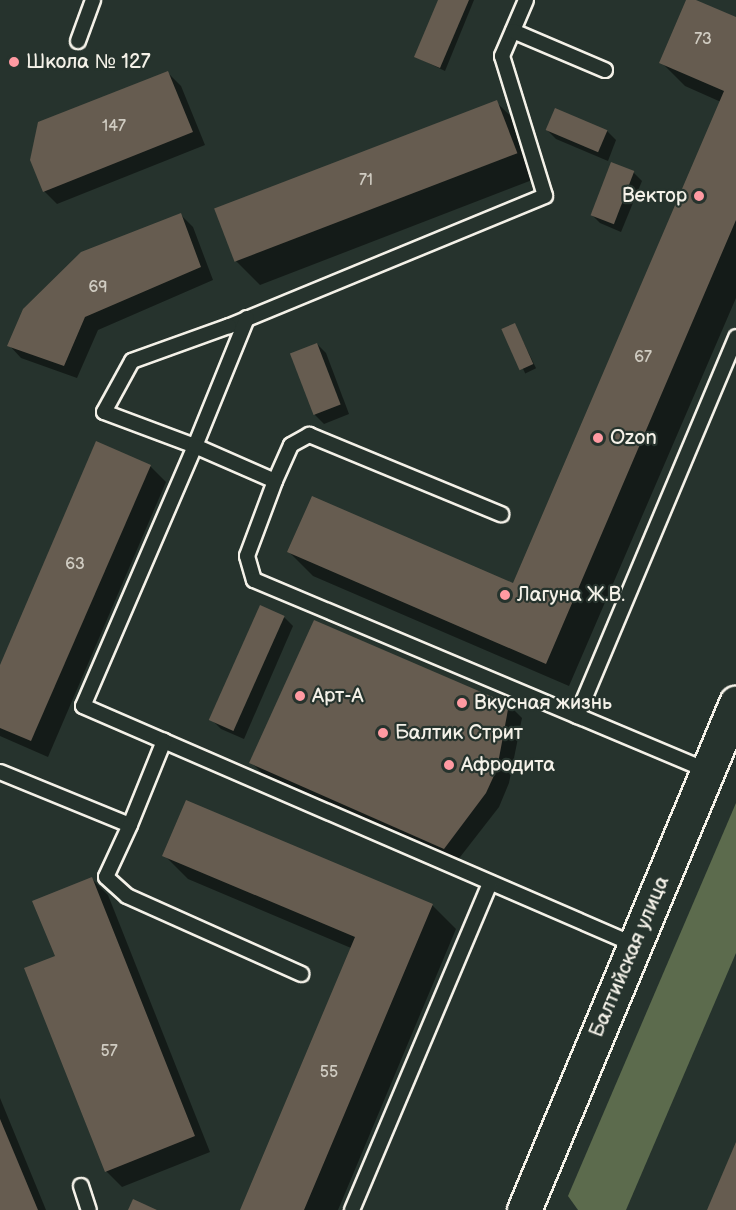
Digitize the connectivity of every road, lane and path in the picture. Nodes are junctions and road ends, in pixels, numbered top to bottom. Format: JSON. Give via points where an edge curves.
{"nodes":[{"id":1,"x":93,"y":0,"type":"edge"},
{"id":2,"x":526,"y":0,"type":"edge"},
{"id":3,"x":513,"y":31,"type":"junction"},
{"id":4,"x":78,"y":41,"type":"dead end"},
{"id":5,"x":604,"y":70,"type":"dead end"},
{"id":6,"x":247,"y":318,"type":"junction"},
{"id":7,"x":736,"y":337,"type":"edge"},
{"id":8,"x":195,"y":446,"type":"junction"},
{"id":9,"x":275,"y":481,"type":"junction"},
{"id":10,"x":501,"y":514,"type":"dead end"},
{"id":11,"x":736,"y":703,"type":"edge"},
{"id":12,"x":577,"y":716,"type":"junction"},
{"id":13,"x":164,"y":741,"type":"junction"},
{"id":14,"x":707,"y":770,"type":"junction"},
{"id":15,"x":0,"y":772,"type":"edge"},
{"id":16,"x":130,"y":825,"type":"junction"},
{"id":17,"x":490,"y":883,"type":"junction"},
{"id":18,"x":635,"y":945,"type":"junction"},
{"id":19,"x":301,"y":975,"type":"dead end"},
{"id":20,"x":81,"y":1186,"type":"dead end"},
{"id":21,"x":90,"y":1210,"type":"edge"},
{"id":22,"x":352,"y":1210,"type":"edge"},
{"id":23,"x":524,"y":1210,"type":"edge"}],
"edges":[{"from":1,"to":4,"type":"lane"},
{"from":2,"to":3,"type":"lane"},
{"from":3,"to":5,"type":"lane"},
{"from":3,"to":6,"type":"lane","via":[[502,56],[545,196]]},
{"from":6,"to":8,"type":"lane"},
{"from":6,"to":8,"type":"lane","via":[[132,361],[104,412]]},
{"from":7,"to":12,"type":"lane"},
{"from":8,"to":9,"type":"lane"},
{"from":8,"to":13,"type":"lane","via":[[83,706]]},
{"from":9,"to":10,"type":"lane","via":[[291,445],[309,435]]},
{"from":9,"to":12,"type":"lane","via":[[247,556],[254,580]]},
{"from":11,"to":14,"type":"main road","name":"Балтийская улица"},
{"from":12,"to":14,"type":"lane"},
{"from":13,"to":16,"type":"lane"},
{"from":13,"to":17,"type":"lane"},
{"from":14,"to":18,"type":"main road","name":"Балтийская улица"},
{"from":15,"to":16,"type":"lane"},
{"from":16,"to":19,"type":"lane","via":[[106,877],[127,896]]},
{"from":17,"to":18,"type":"lane"},
{"from":17,"to":22,"type":"lane"},
{"from":18,"to":23,"type":"main road","name":"Балтийская улица"},
{"from":20,"to":21,"type":"lane"}]}
